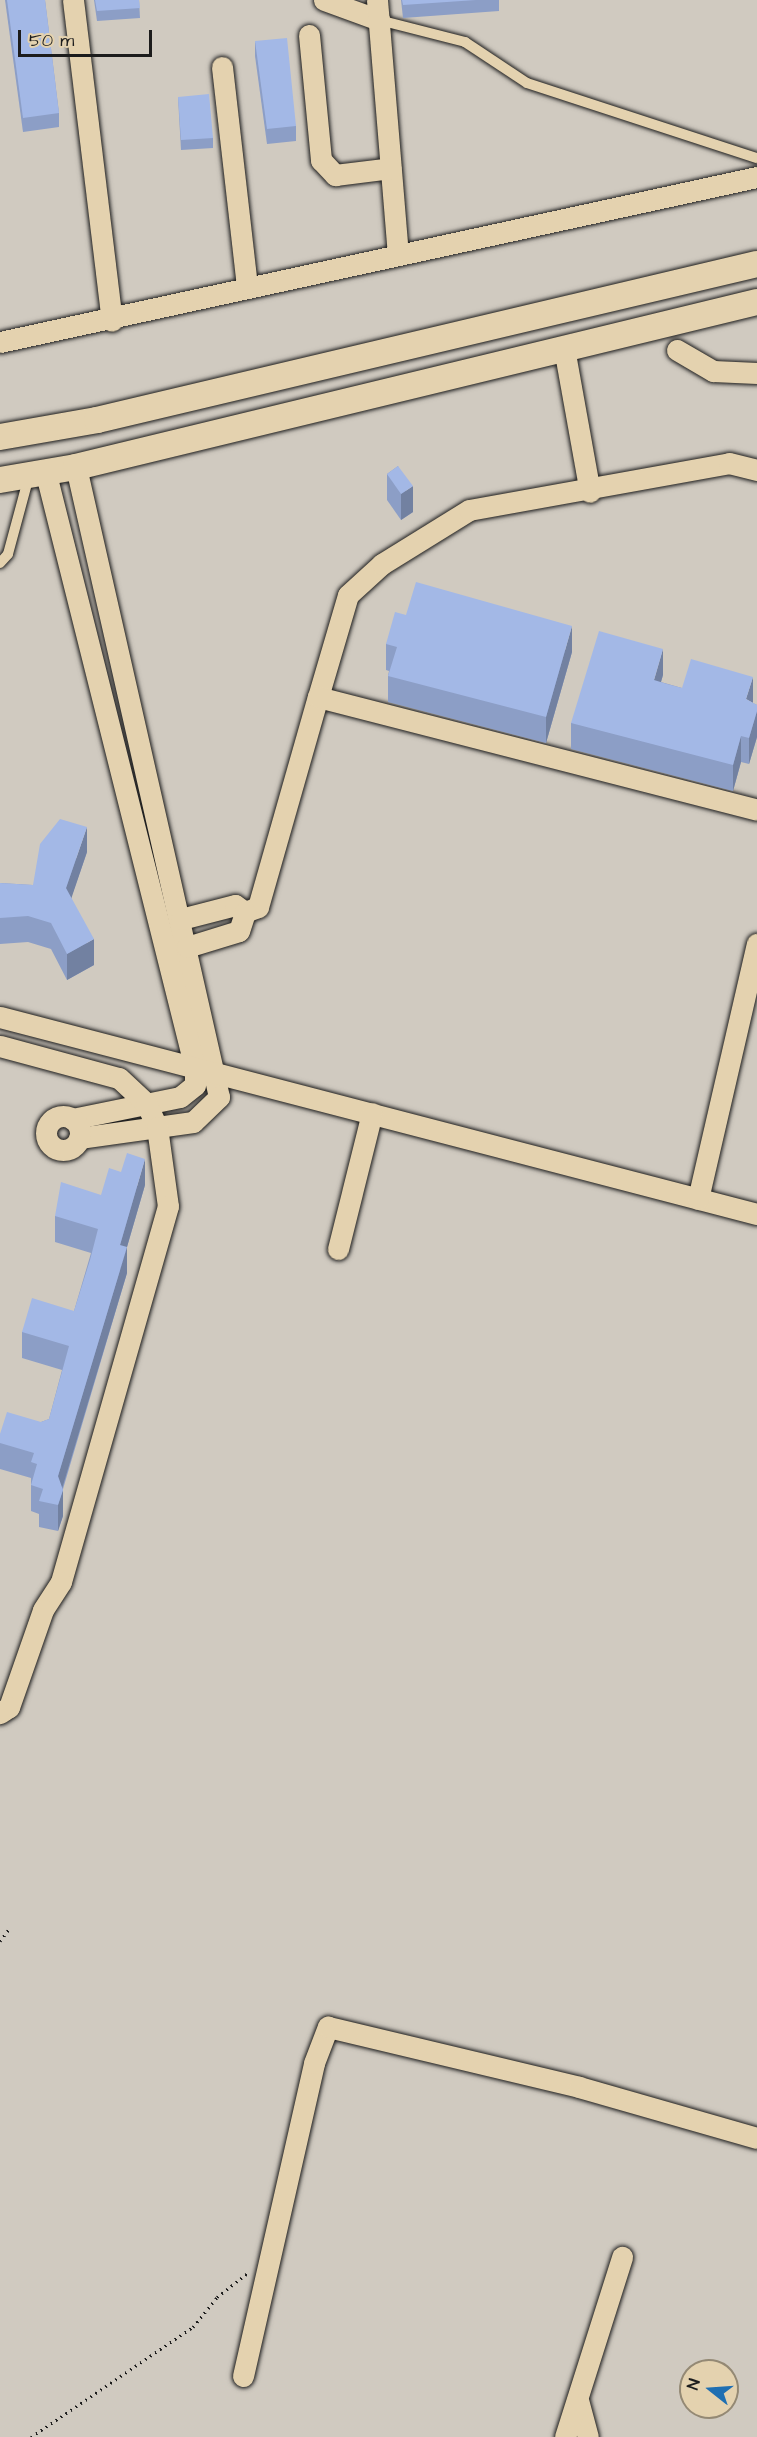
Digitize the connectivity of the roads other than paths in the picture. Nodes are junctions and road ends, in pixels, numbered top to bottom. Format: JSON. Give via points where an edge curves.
{"nodes":[{"id":1,"x":73,"y":0,"type":"edge"},
{"id":2,"x":324,"y":0,"type":"edge"},
{"id":3,"x":378,"y":10,"type":"edge"},
{"id":4,"x":309,"y":35,"type":"dead end"},
{"id":5,"x":222,"y":67,"type":"dead end"},
{"id":6,"x":757,"y":158,"type":"edge"},
{"id":7,"x":391,"y":168,"type":"junction"},
{"id":8,"x":757,"y":177,"type":"edge"},
{"id":9,"x":398,"y":253,"type":"junction"},
{"id":10,"x":757,"y":264,"type":"edge"},
{"id":11,"x":247,"y":287,"type":"junction"},
{"id":12,"x":757,"y":302,"type":"edge"},
{"id":13,"x":112,"y":321,"type":"junction"},
{"id":14,"x":0,"y":342,"type":"edge"},
{"id":15,"x":564,"y":348,"type":"junction"},
{"id":16,"x":677,"y":350,"type":"dead end"},
{"id":17,"x":757,"y":374,"type":"edge"},
{"id":18,"x":0,"y":437,"type":"edge"},
{"id":19,"x":76,"y":467,"type":"junction"},
{"id":20,"x":757,"y":470,"type":"edge"},
{"id":21,"x":38,"y":475,"type":"junction"},
{"id":22,"x":0,"y":480,"type":"edge"},
{"id":23,"x":590,"y":492,"type":"junction"},
{"id":24,"x":0,"y":563,"type":"edge"},
{"id":25,"x":318,"y":697,"type":"junction"},
{"id":26,"x":757,"y":810,"type":"edge"},
{"id":27,"x":245,"y":912,"type":"junction"},
{"id":28,"x":181,"y":919,"type":"junction"},
{"id":29,"x":757,"y":944,"type":"edge"},
{"id":30,"x":187,"y":947,"type":"junction"},
{"id":31,"x":0,"y":1017,"type":"edge"},
{"id":32,"x":0,"y":1046,"type":"edge"},
{"id":33,"x":195,"y":1068,"type":"junction"},
{"id":34,"x":216,"y":1071,"type":"junction"},
{"id":35,"x":146,"y":1103,"type":"junction"},
{"id":36,"x":372,"y":1113,"type":"junction"},
{"id":37,"x":157,"y":1127,"type":"junction"},
{"id":38,"x":698,"y":1199,"type":"junction"},
{"id":39,"x":757,"y":1214,"type":"edge"},
{"id":40,"x":338,"y":1249,"type":"dead end"},
{"id":41,"x":0,"y":1713,"type":"edge"},
{"id":42,"x":757,"y":2138,"type":"edge"},
{"id":43,"x":622,"y":2257,"type":"dead end"},
{"id":44,"x":243,"y":2376,"type":"dead end"},
{"id":45,"x":578,"y":2400,"type":"junction"},
{"id":46,"x":565,"y":2437,"type":"edge"},
{"id":47,"x":588,"y":2437,"type":"edge"}],
"edges":[{"from":1,"to":13,"type":"street"},
{"from":2,"to":3,"type":"street"},
{"from":3,"to":6,"type":"lane","via":[[465,42],[527,83]]},
{"from":3,"to":7,"type":"street"},
{"from":4,"to":7,"type":"street","via":[[321,160],[335,175]]},
{"from":5,"to":11,"type":"street"},
{"from":7,"to":9,"type":"street"},
{"from":8,"to":9,"type":"street"},
{"from":9,"to":11,"type":"street"},
{"from":10,"to":18,"type":"street","via":[[97,420]]},
{"from":11,"to":13,"type":"street"},
{"from":12,"to":15,"type":"street"},
{"from":13,"to":14,"type":"street"},
{"from":15,"to":19,"type":"street"},
{"from":15,"to":23,"type":"street"},
{"from":16,"to":17,"type":"street","via":[[713,371]]},
{"from":19,"to":21,"type":"street"},
{"from":19,"to":28,"type":"street"},
{"from":20,"to":23,"type":"street","via":[[729,463]]},
{"from":21,"to":22,"type":"street"},
{"from":21,"to":24,"type":"lane","via":[[8,554]]},
{"from":21,"to":33,"type":"street"},
{"from":23,"to":25,"type":"street","via":[[469,510],[382,564],[348,595]]},
{"from":25,"to":26,"type":"street"},
{"from":25,"to":27,"type":"street","via":[[258,907]]},
{"from":27,"to":28,"type":"street","via":[[235,905]]},
{"from":27,"to":30,"type":"street","via":[[239,931]]},
{"from":28,"to":30,"type":"street"},
{"from":29,"to":38,"type":"street"},
{"from":30,"to":34,"type":"street"},
{"from":31,"to":33,"type":"street"},
{"from":32,"to":35,"type":"street","via":[[119,1078]]},
{"from":33,"to":34,"type":"street"},
{"from":33,"to":35,"type":"street","via":[[195,1085],[185,1094]]},
{"from":34,"to":36,"type":"street"},
{"from":34,"to":37,"type":"street","via":[[219,1097],[209,1110],[193,1122]]},
{"from":35,"to":37,"type":"street"},
{"from":35,"to":37,"type":"street","via":[[76,1128]]},
{"from":36,"to":38,"type":"street"},
{"from":36,"to":40,"type":"street"},
{"from":37,"to":41,"type":"street","via":[[168,1206],[61,1582],[43,1610],[9,1707]]},
{"from":38,"to":39,"type":"street"},
{"from":42,"to":44,"type":"street","via":[[332,2026],[321,2037]]},
{"from":43,"to":45,"type":"street"},
{"from":45,"to":46,"type":"street"},
{"from":45,"to":47,"type":"street"}]}
